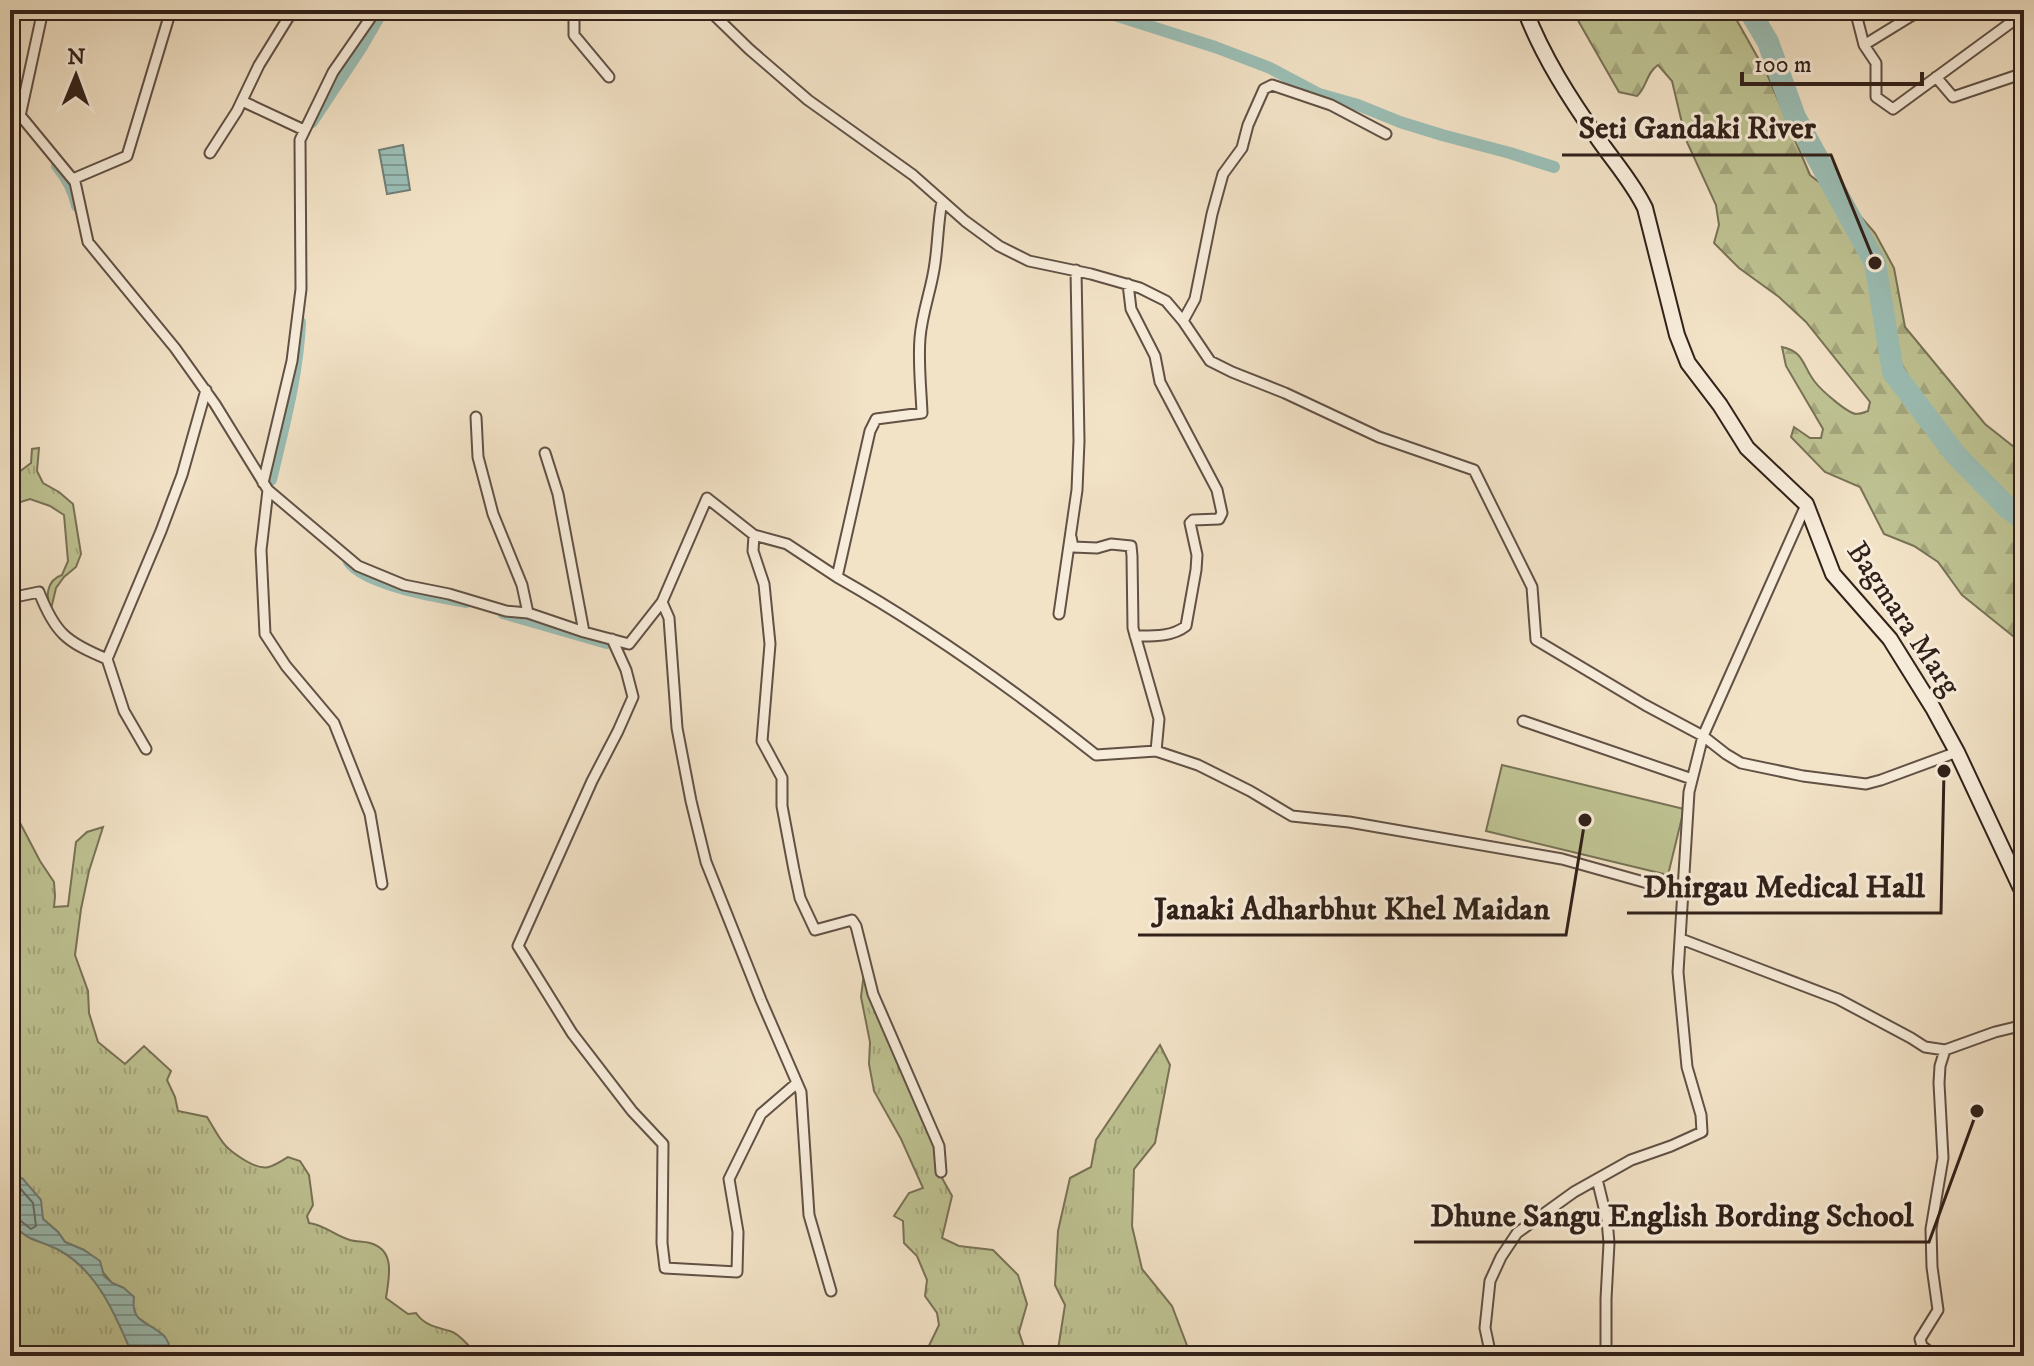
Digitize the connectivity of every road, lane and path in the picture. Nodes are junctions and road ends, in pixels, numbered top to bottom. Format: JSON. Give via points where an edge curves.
{"nodes":[{"id":1,"x":43,"y":10,"type":"edge"},
{"id":2,"x":171,"y":10,"type":"edge"},
{"id":3,"x":293,"y":10,"type":"edge"},
{"id":4,"x":376,"y":10,"type":"edge"},
{"id":5,"x":574,"y":10,"type":"edge"},
{"id":6,"x":709,"y":10,"type":"edge"},
{"id":7,"x":1525,"y":10,"type":"edge"},
{"id":8,"x":1855,"y":10,"type":"edge"},
{"id":9,"x":1921,"y":10,"type":"edge"},
{"id":10,"x":2024,"y":13,"type":"edge"},
{"id":11,"x":1864,"y":45,"type":"junction"},
{"id":12,"x":2024,"y":73,"type":"edge"},
{"id":13,"x":609,"y":77,"type":"dead end"},
{"id":14,"x":1936,"y":77,"type":"junction"},
{"id":15,"x":242,"y":101,"type":"junction"},
{"id":16,"x":10,"y":104,"type":"edge"},
{"id":17,"x":20,"y":116,"type":"junction"},
{"id":18,"x":304,"y":130,"type":"junction"},
{"id":19,"x":1386,"y":134,"type":"dead end"},
{"id":20,"x":210,"y":153,"type":"dead end"},
{"id":21,"x":73,"y":179,"type":"junction"},
{"id":22,"x":942,"y":201,"type":"junction"},
{"id":23,"x":1076,"y":270,"type":"junction"},
{"id":24,"x":1128,"y":284,"type":"junction"},
{"id":25,"x":1183,"y":321,"type":"junction"},
{"id":26,"x":206,"y":390,"type":"junction"},
{"id":27,"x":476,"y":417,"type":"dead end"},
{"id":28,"x":545,"y":453,"type":"dead end"},
{"id":29,"x":265,"y":487,"type":"junction"},
{"id":30,"x":1806,"y":504,"type":"junction"},
{"id":31,"x":754,"y":535,"type":"junction"},
{"id":32,"x":1071,"y":537,"type":"junction"},
{"id":33,"x":837,"y":577,"type":"junction"},
{"id":34,"x":10,"y":598,"type":"edge"},
{"id":35,"x":662,"y":602,"type":"junction"},
{"id":36,"x":528,"y":613,"type":"junction"},
{"id":37,"x":1059,"y":614,"type":"dead end"},
{"id":38,"x":584,"y":632,"type":"junction"},
{"id":39,"x":1135,"y":636,"type":"junction"},
{"id":40,"x":612,"y":639,"type":"junction"},
{"id":41,"x":107,"y":659,"type":"junction"},
{"id":42,"x":1523,"y":721,"type":"dead end"},
{"id":43,"x":1703,"y":736,"type":"junction"},
{"id":44,"x":146,"y":749,"type":"dead end"},
{"id":45,"x":1156,"y":751,"type":"junction"},
{"id":46,"x":1957,"y":752,"type":"junction"},
{"id":47,"x":1692,"y":779,"type":"junction"},
{"id":48,"x":382,"y":884,"type":"dead end"},
{"id":49,"x":1683,"y":893,"type":"junction"},
{"id":50,"x":2024,"y":895,"type":"edge"},
{"id":51,"x":1681,"y":939,"type":"junction"},
{"id":52,"x":2024,"y":1025,"type":"edge"},
{"id":53,"x":1945,"y":1050,"type":"junction"},
{"id":54,"x":797,"y":1083,"type":"junction"},
{"id":55,"x":941,"y":1172,"type":"dead end"},
{"id":56,"x":1597,"y":1179,"type":"junction"},
{"id":57,"x":831,"y":1291,"type":"dead end"},
{"id":58,"x":1491,"y":1356,"type":"edge"},
{"id":59,"x":1606,"y":1356,"type":"edge"},
{"id":60,"x":1935,"y":1356,"type":"edge"}],
"edges":[{"from":1,"to":17,"type":"street"},
{"from":2,"to":21,"type":"street","via":[[127,156]]},
{"from":3,"to":15,"type":"street"},
{"from":4,"to":18,"type":"street","via":[[333,72]]},
{"from":5,"to":13,"type":"street","via":[[574,35]]},
{"from":6,"to":22,"type":"street","via":[[808,100]]},
{"from":7,"to":30,"type":"main road","name":"Bagmara Marg","via":[[1568,96],[1636,188],[1688,363],[1747,448]]},
{"from":8,"to":11,"type":"street"},
{"from":9,"to":11,"type":"street"},
{"from":10,"to":14,"type":"street"},
{"from":11,"to":14,"type":"street","via":[[1876,63],[1876,97],[1893,109]]},
{"from":12,"to":14,"type":"street","via":[[1953,97]]},
{"from":15,"to":18,"type":"street"},
{"from":15,"to":20,"type":"street"},
{"from":16,"to":17,"type":"street"},
{"from":17,"to":21,"type":"street"},
{"from":18,"to":29,"type":"street","via":[[301,289],[292,361]]},
{"from":19,"to":25,"type":"street","via":[[1331,105],[1272,85],[1264,89],[1242,148],[1223,174],[1195,299]]},
{"from":21,"to":26,"type":"street","via":[[88,242]]},
{"from":22,"to":23,"type":"street","via":[[999,246],[1029,261]]},
{"from":22,"to":33,"type":"street","via":[[920,338],[922,413],[876,419]]},
{"from":23,"to":24,"type":"street"},
{"from":23,"to":32,"type":"street","via":[[1079,441]]},
{"from":24,"to":25,"type":"street","via":[[1166,301]]},
{"from":24,"to":39,"type":"street","via":[[1131,309],[1155,356],[1160,382],[1217,490],[1222,513],[1219,519],[1190,523],[1197,555],[1186,626],[1179,632]]},
{"from":25,"to":43,"type":"street","via":[[1210,361],[1379,437],[1474,470],[1532,587],[1536,640]]},
{"from":26,"to":29,"type":"street"},
{"from":26,"to":41,"type":"street","via":[[182,475]]},
{"from":27,"to":36,"type":"street","via":[[478,457],[493,514]]},
{"from":28,"to":38,"type":"street"},
{"from":29,"to":36,"type":"street","via":[[358,566],[404,585]]},
{"from":29,"to":48,"type":"street","via":[[265,634],[334,723],[370,814]]},
{"from":30,"to":43,"type":"street"},
{"from":30,"to":46,"type":"main road","name":"Bagmara Marg","via":[[1833,574],[1890,639]]},
{"from":31,"to":33,"type":"street","via":[[787,544]]},
{"from":31,"to":35,"type":"street","via":[[707,498]]},
{"from":31,"to":55,"type":"street","via":[[770,644],[762,741],[782,778],[782,806],[800,898],[815,930],[852,920],[856,926],[873,994],[939,1146]]},
{"from":32,"to":37,"type":"street"},
{"from":32,"to":39,"type":"street","via":[[1073,547],[1131,546]]},
{"from":33,"to":45,"type":"street","via":[[948,645],[1096,755]]},
{"from":34,"to":41,"type":"street","via":[[39,592],[61,634]]},
{"from":35,"to":40,"type":"street","via":[[629,644]]},
{"from":35,"to":54,"type":"street","via":[[669,618],[677,728],[706,862]]},
{"from":36,"to":38,"type":"street"},
{"from":38,"to":40,"type":"street"},
{"from":39,"to":45,"type":"street","via":[[1159,719]]},
{"from":40,"to":54,"type":"street","via":[[633,697],[518,946],[572,1033],[663,1144],[665,1268],[737,1272],[738,1232],[729,1179],[761,1114]]},
{"from":41,"to":44,"type":"street","via":[[124,711]]},
{"from":42,"to":47,"type":"street"},
{"from":43,"to":46,"type":"street","via":[[1741,763],[1866,784]]},
{"from":43,"to":47,"type":"street"},
{"from":45,"to":49,"type":"street","via":[[1198,765],[1292,816],[1562,859]]},
{"from":46,"to":50,"type":"main road","name":"Bagmara Marg"},
{"from":47,"to":49,"type":"street"},
{"from":49,"to":51,"type":"street"},
{"from":51,"to":53,"type":"street","via":[[1838,999],[1925,1047]]},
{"from":51,"to":56,"type":"street","via":[[1681,1019],[1702,1132]]},
{"from":52,"to":53,"type":"street"},
{"from":53,"to":60,"type":"street","via":[[1939,1083],[1943,1158],[1931,1229],[1938,1310],[1920,1339]]},
{"from":54,"to":57,"type":"street","via":[[809,1215]]},
{"from":56,"to":58,"type":"street","via":[[1517,1233],[1501,1257],[1490,1281],[1485,1328]]},
{"from":56,"to":59,"type":"street","via":[[1609,1243]]}]}
